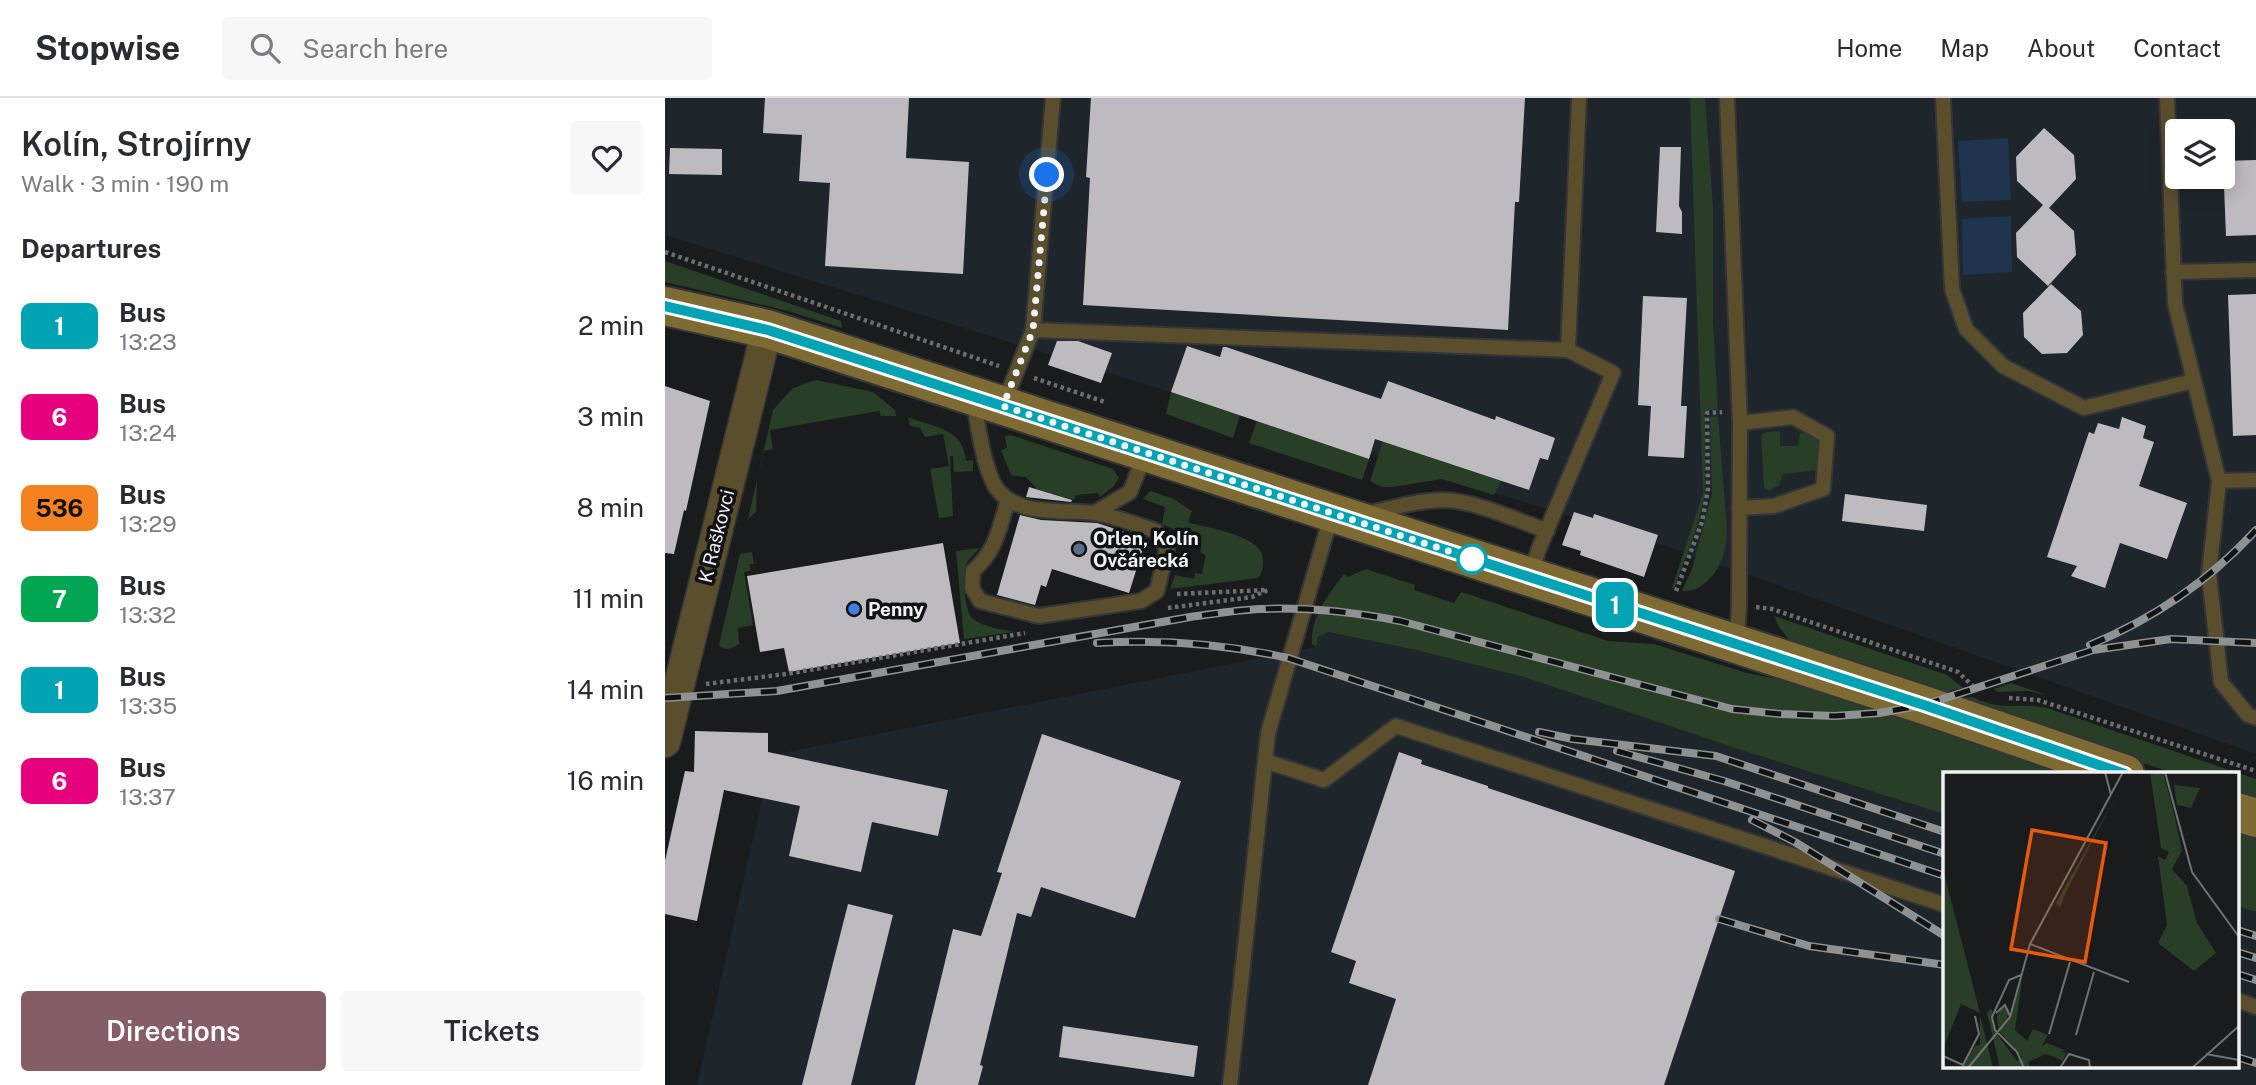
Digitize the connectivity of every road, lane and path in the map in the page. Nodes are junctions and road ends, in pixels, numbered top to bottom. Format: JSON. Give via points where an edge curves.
{"nodes":[{"id":1,"x":1053,"y":98,"type":"edge"},
{"id":2,"x":1579,"y":98,"type":"edge"},
{"id":3,"x":1727,"y":98,"type":"edge"},
{"id":4,"x":1943,"y":98,"type":"edge"},
{"id":5,"x":2167,"y":98,"type":"edge"},
{"id":6,"x":2256,"y":270,"type":"edge"},
{"id":7,"x":2173,"y":271,"type":"junction"},
{"id":8,"x":665,"y":306,"type":"edge"},
{"id":9,"x":768,"y":330,"type":"junction"},
{"id":10,"x":1033,"y":330,"type":"junction"},
{"id":11,"x":1568,"y":350,"type":"junction"},
{"id":12,"x":2193,"y":380,"type":"junction"},
{"id":13,"x":988,"y":401,"type":"junction"},
{"id":14,"x":1740,"y":417,"type":"junction"},
{"id":15,"x":1145,"y":452,"type":"junction"},
{"id":16,"x":2256,"y":480,"type":"edge"},
{"id":17,"x":2219,"y":481,"type":"junction"},
{"id":18,"x":1008,"y":500,"type":"junction"},
{"id":19,"x":1739,"y":508,"type":"junction"},
{"id":20,"x":1094,"y":513,"type":"junction"},
{"id":21,"x":1341,"y":516,"type":"junction"},
{"id":22,"x":1547,"y":531,"type":"junction"},
{"id":23,"x":1530,"y":578,"type":"junction"},
{"id":24,"x":1157,"y":591,"type":"junction"},
{"id":25,"x":1674,"y":595,"type":"dead end"},
{"id":26,"x":1167,"y":608,"type":"dead end"},
{"id":27,"x":1033,"y":632,"type":"dead end"},
{"id":28,"x":1736,"y":645,"type":"junction"},
{"id":29,"x":700,"y":691,"type":"dead end"},
{"id":30,"x":2256,"y":718,"type":"edge"},
{"id":31,"x":665,"y":742,"type":"edge"},
{"id":32,"x":1265,"y":761,"type":"junction"},
{"id":33,"x":2119,"y":772,"type":"edge"},
{"id":34,"x":2239,"y":813,"type":"edge"},
{"id":35,"x":2256,"y":818,"type":"edge"},
{"id":36,"x":1943,"y":905,"type":"edge"},
{"id":37,"x":2239,"y":1001,"type":"edge"},
{"id":38,"x":2256,"y":1007,"type":"edge"},
{"id":39,"x":1230,"y":1085,"type":"edge"}],
"edges":[{"from":1,"to":10,"type":"lane"},
{"from":2,"to":11,"type":"lane"},
{"from":3,"to":14,"type":"lane"},
{"from":4,"to":12,"type":"lane","via":[[1952,289],[1966,329],[2003,366],[2084,408]]},
{"from":5,"to":7,"type":"lane"},
{"from":6,"to":7,"type":"lane"},
{"from":7,"to":12,"type":"lane","via":[[2175,304]]},
{"from":8,"to":9,"type":"main road"},
{"from":9,"to":13,"type":"main road"},
{"from":9,"to":31,"type":"street","name":"K Raškovci"},
{"from":10,"to":11,"type":"lane"},
{"from":10,"to":13,"type":"lane"},
{"from":11,"to":22,"type":"lane","via":[[1613,373]]},
{"from":12,"to":17,"type":"lane"},
{"from":13,"to":15,"type":"main road"},
{"from":13,"to":18,"type":"lane","via":[[979,436],[996,488]]},
{"from":14,"to":19,"type":"lane"},
{"from":14,"to":19,"type":"lane","via":[[1793,417],[1828,436],[1823,489],[1775,506]]},
{"from":14,"to":25,"type":"path","via":[[1707,413],[1708,489],[1702,522]]},
{"from":15,"to":20,"type":"lane","via":[[1130,492]]},
{"from":15,"to":21,"type":"main road"},
{"from":16,"to":17,"type":"lane"},
{"from":17,"to":30,"type":"lane","via":[[2209,574],[2221,682],[2248,715]]},
{"from":18,"to":20,"type":"lane","via":[[1048,512]]},
{"from":18,"to":24,"type":"lane","via":[[988,558],[973,571],[972,588],[980,601],[1039,616],[1142,601]]},
{"from":19,"to":28,"type":"lane"},
{"from":20,"to":24,"type":"lane","via":[[1156,531],[1167,549]]},
{"from":21,"to":22,"type":"lane","via":[[1445,500],[1490,510]]},
{"from":21,"to":23,"type":"main road"},
{"from":21,"to":32,"type":"lane","via":[[1281,683]]},
{"from":22,"to":23,"type":"lane"},
{"from":23,"to":28,"type":"main road"},
{"from":24,"to":26,"type":"path","via":[[1169,595],[1270,589],[1252,597]]},
{"from":27,"to":29,"type":"path","via":[[773,676],[714,681]]},
{"from":28,"to":33,"type":"main road"},
{"from":32,"to":36,"type":"lane","via":[[1324,780],[1396,726]]},
{"from":32,"to":39,"type":"lane"},
{"from":34,"to":35,"type":"main road"},
{"from":37,"to":38,"type":"lane"}]}
